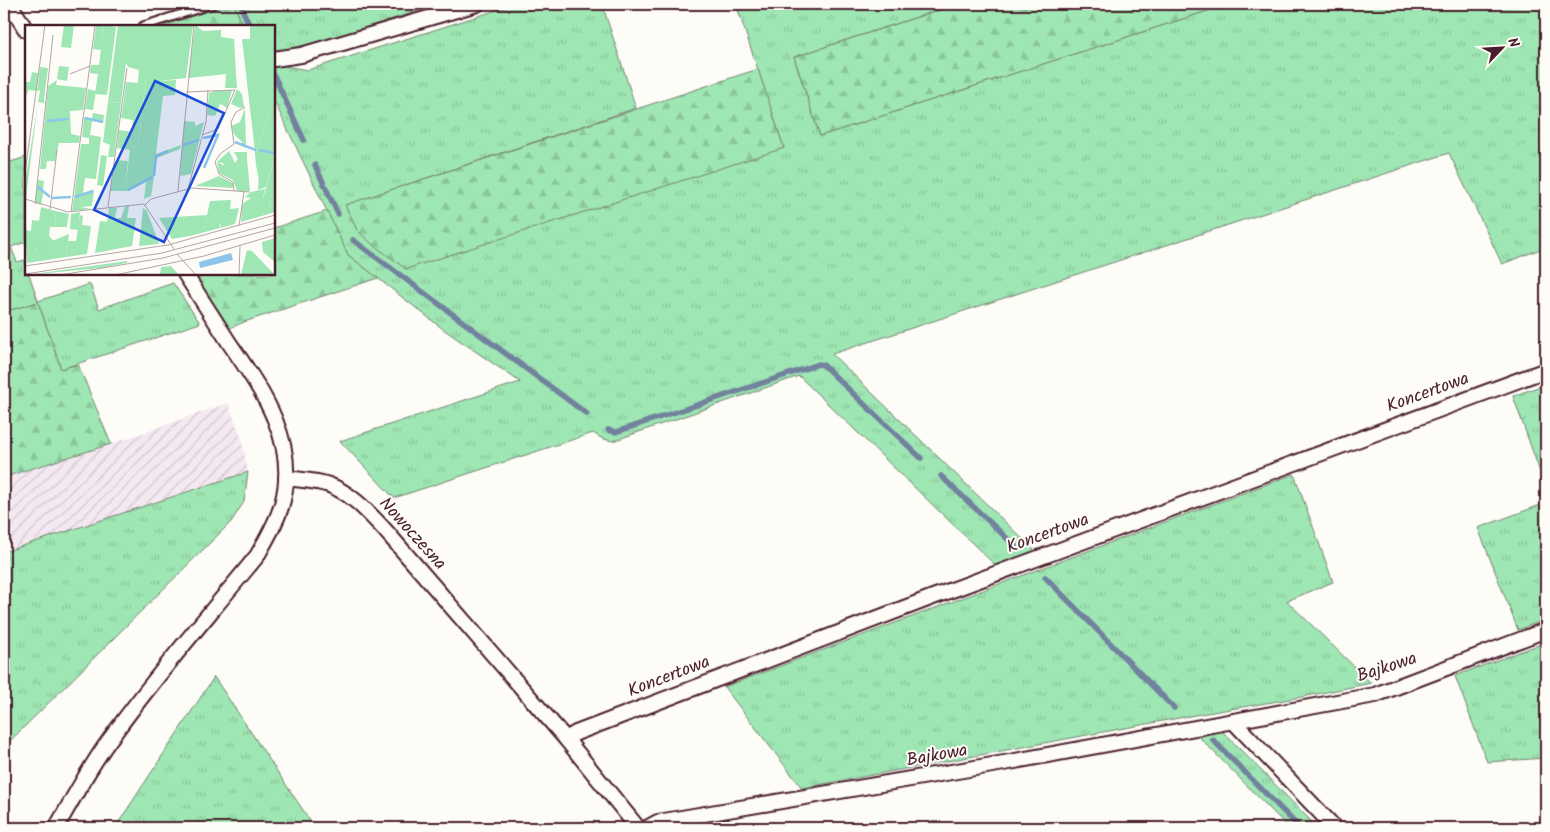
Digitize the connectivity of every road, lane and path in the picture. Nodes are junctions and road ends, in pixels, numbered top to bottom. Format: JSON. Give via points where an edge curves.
{"nodes":[{"id":1,"x":10,"y":4,"type":"edge"},
{"id":2,"x":213,"y":4,"type":"edge"},
{"id":3,"x":477,"y":4,"type":"edge"},
{"id":4,"x":147,"y":25,"type":"edge"},
{"id":5,"x":25,"y":28,"type":"edge"},
{"id":6,"x":275,"y":59,"type":"edge"},
{"id":7,"x":186,"y":275,"type":"edge"},
{"id":8,"x":1546,"y":370,"type":"edge"},
{"id":9,"x":286,"y":478,"type":"junction"},
{"id":10,"x":1546,"y":630,"type":"edge"},
{"id":11,"x":1233,"y":721,"type":"junction"},
{"id":12,"x":566,"y":739,"type":"junction"},
{"id":13,"x":56,"y":828,"type":"edge"},
{"id":14,"x":638,"y":828,"type":"edge"},
{"id":15,"x":647,"y":828,"type":"edge"},
{"id":16,"x":1335,"y":828,"type":"edge"}],
"edges":[{"from":1,"to":5,"type":"street"},
{"from":2,"to":4,"type":"lane"},
{"from":3,"to":6,"type":"street","via":[[301,55]]},
{"from":7,"to":9,"type":"street","via":[[265,396],[280,430]]},
{"from":8,"to":12,"type":"street","name":"Koncertowa","via":[[861,624]]},
{"from":9,"to":12,"type":"street","name":"Nowoczesna","via":[[329,485],[363,507]]},
{"from":9,"to":13,"type":"street","via":[[282,504],[257,556],[120,725]]},
{"from":10,"to":11,"type":"street","name":"Bajkowa","via":[[1375,695]]},
{"from":11,"to":15,"type":"street","name":"Bajkowa","via":[[658,822]]},
{"from":11,"to":16,"type":"street"},
{"from":12,"to":14,"type":"street","name":"Nowoczesna"}]}
